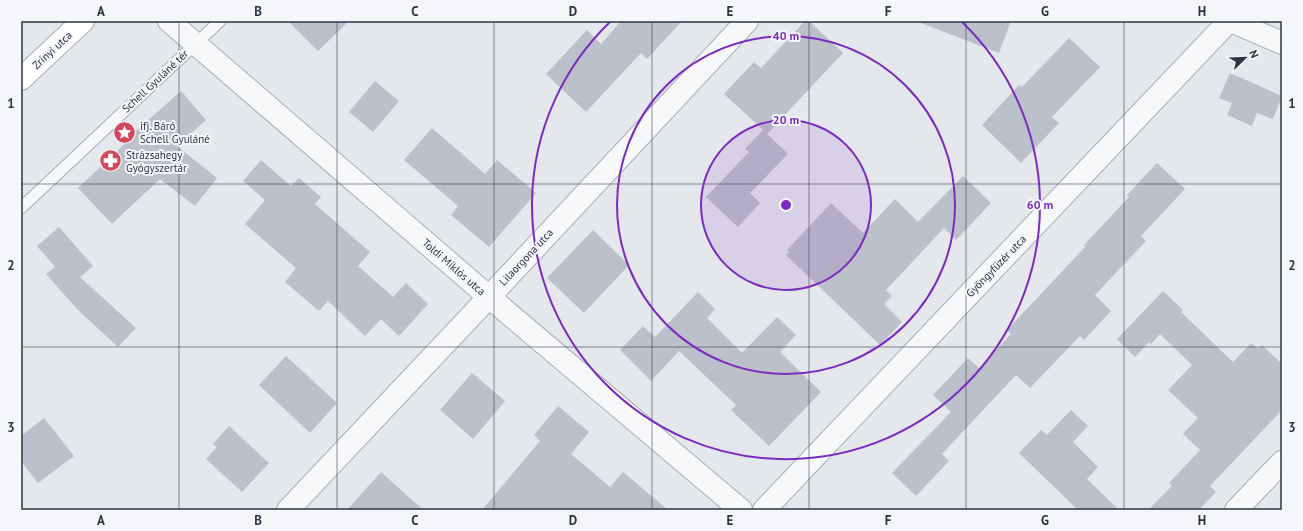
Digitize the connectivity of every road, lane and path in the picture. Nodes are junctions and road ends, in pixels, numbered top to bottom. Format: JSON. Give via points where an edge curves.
{"nodes":[{"id":1,"x":83,"y":21,"type":"edge"},
{"id":2,"x":169,"y":21,"type":"edge"},
{"id":3,"x":220,"y":21,"type":"edge"},
{"id":4,"x":746,"y":21,"type":"edge"},
{"id":5,"x":1230,"y":21,"type":"edge"},
{"id":6,"x":1282,"y":43,"type":"edge"},
{"id":7,"x":195,"y":44,"type":"junction"},
{"id":8,"x":21,"y":79,"type":"edge"},
{"id":9,"x":21,"y":208,"type":"edge"},
{"id":10,"x":489,"y":297,"type":"junction"},
{"id":11,"x":1282,"y":462,"type":"edge"},
{"id":12,"x":288,"y":510,"type":"edge"},
{"id":13,"x":740,"y":510,"type":"edge"},
{"id":14,"x":764,"y":510,"type":"edge"},
{"id":15,"x":1236,"y":510,"type":"edge"}],
"edges":[{"from":1,"to":8,"type":"main road","name":"Zrínyi utca"},
{"from":2,"to":7,"type":"street","name":"Toldi Miklós utca"},
{"from":3,"to":7,"type":"lane","name":"Schell Gyuláné tér"},
{"from":4,"to":10,"type":"street","name":"Lilaorgona utca"},
{"from":5,"to":6,"type":"street"},
{"from":5,"to":14,"type":"street","name":"Gyöngyfüzér utca"},
{"from":7,"to":9,"type":"lane","name":"Schell Gyuláné tér"},
{"from":7,"to":10,"type":"street","name":"Toldi Miklós utca"},
{"from":10,"to":12,"type":"street","name":"Lilaorgona utca"},
{"from":10,"to":13,"type":"street","name":"Toldi Miklós utca"},
{"from":11,"to":15,"type":"street"}]}
